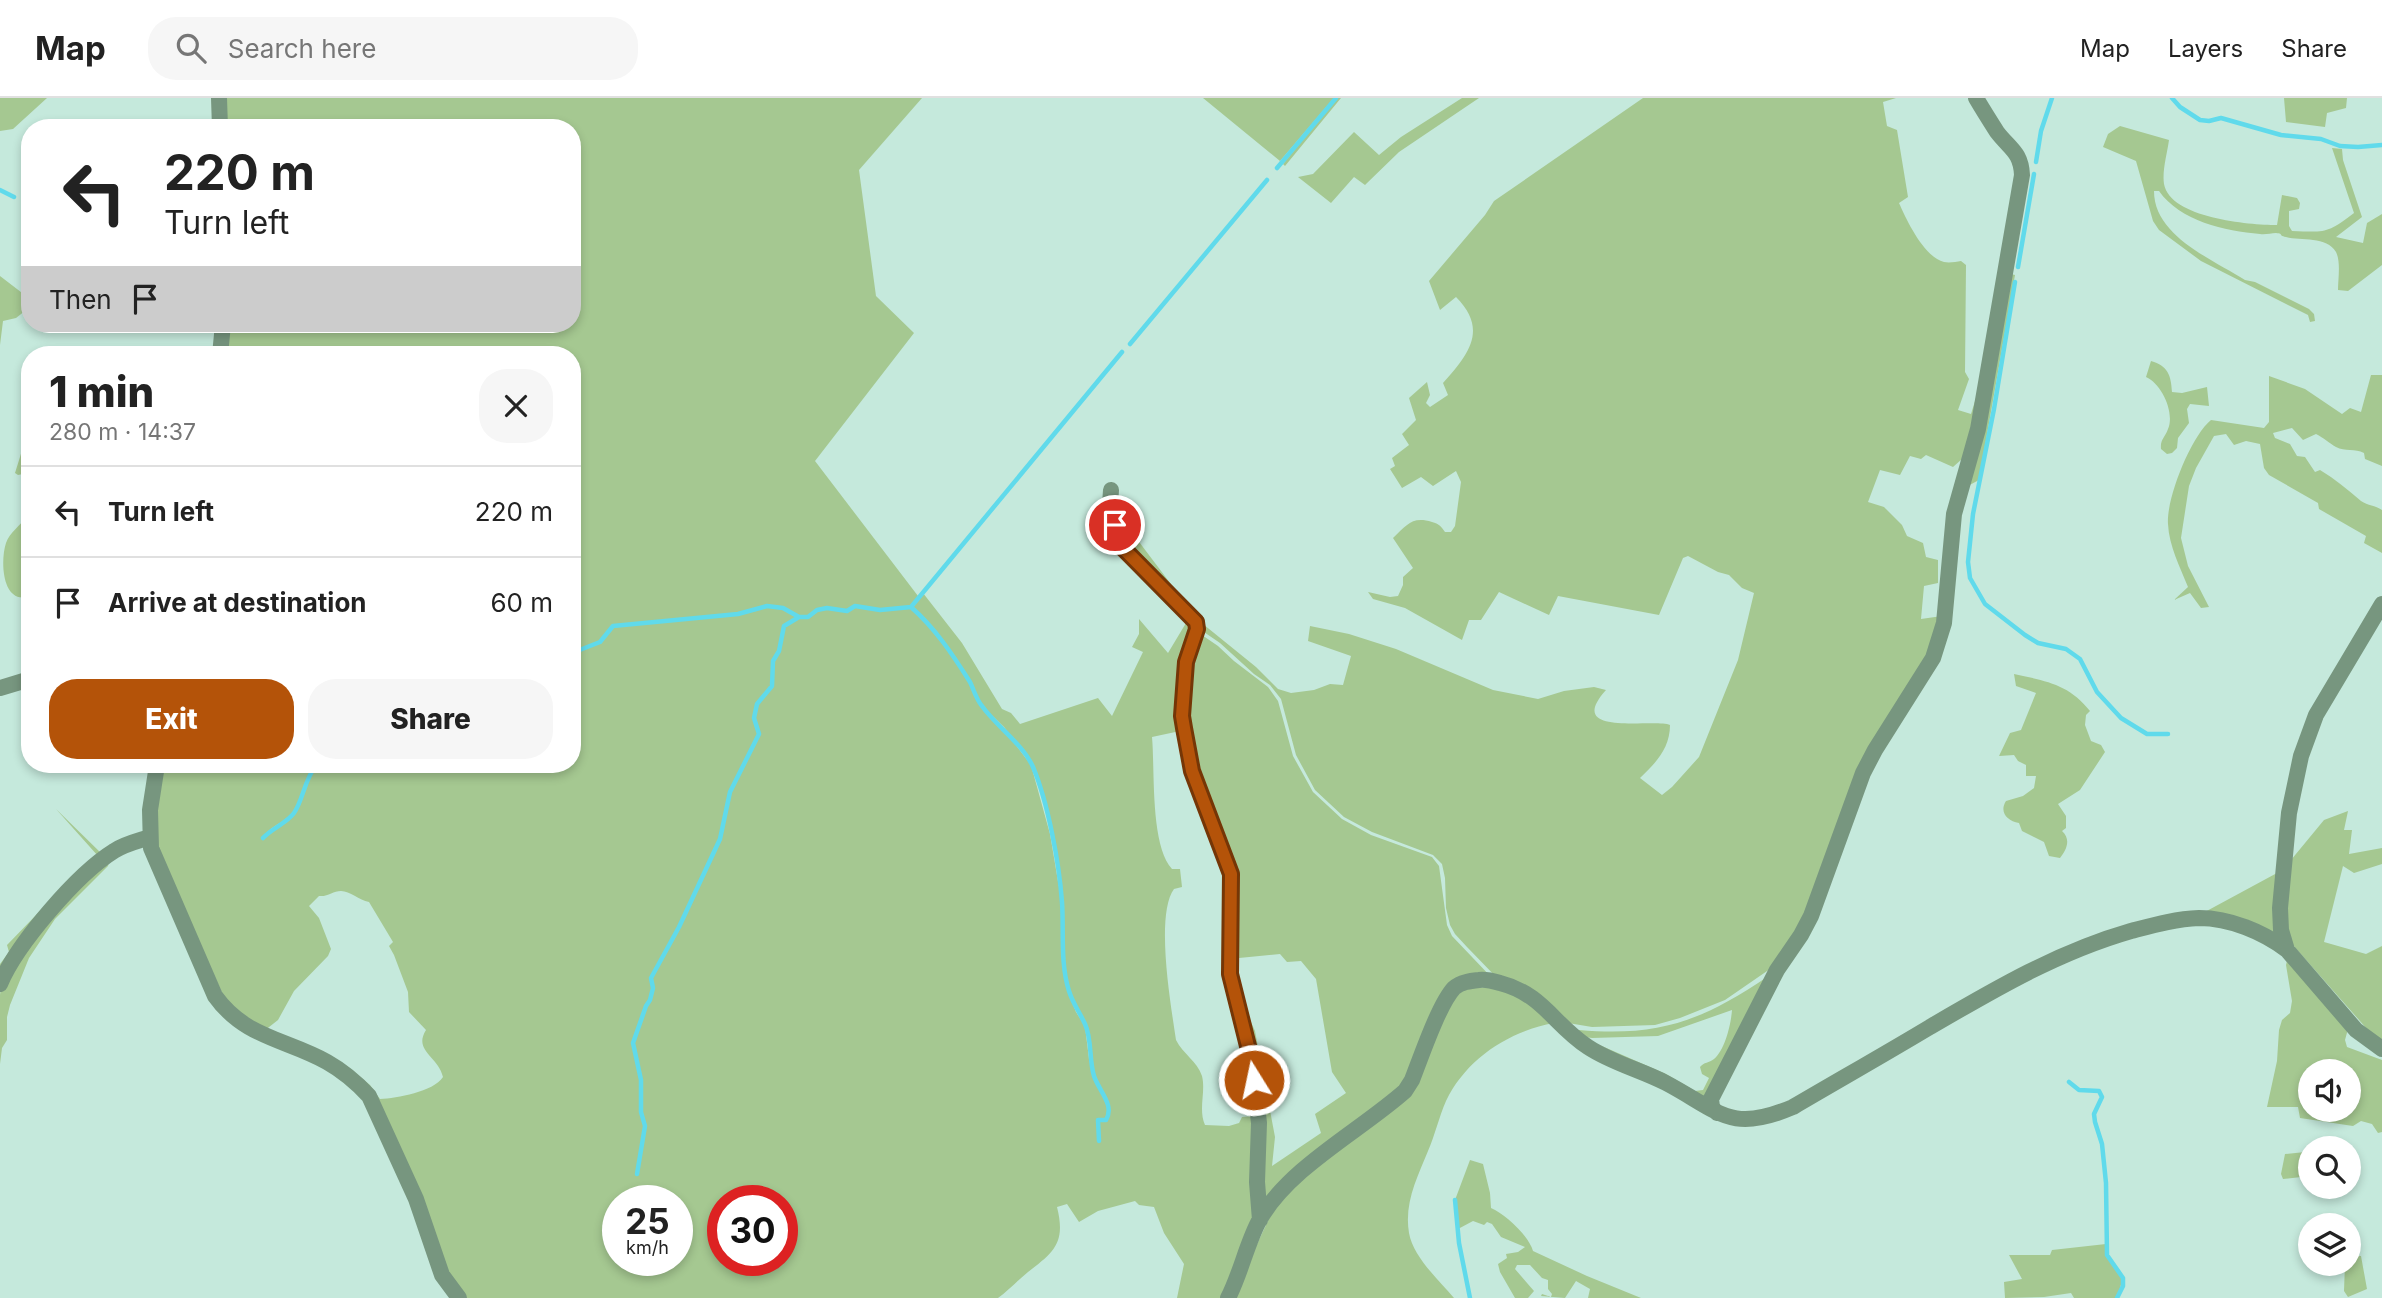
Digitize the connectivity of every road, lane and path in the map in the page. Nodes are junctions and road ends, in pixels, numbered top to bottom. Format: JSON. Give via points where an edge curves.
{"nodes":[{"id":1,"x":219,"y":98,"type":"edge"},
{"id":2,"x":1976,"y":98,"type":"edge"},
{"id":3,"x":220,"y":119,"type":"edge"},
{"id":4,"x":1111,"y":490,"type":"dead end"},
{"id":5,"x":2382,"y":604,"type":"edge"},
{"id":6,"x":21,"y":682,"type":"edge"},
{"id":7,"x":0,"y":688,"type":"edge"},
{"id":8,"x":156,"y":773,"type":"edge"},
{"id":9,"x":150,"y":838,"type":"junction"},
{"id":10,"x":2287,"y":950,"type":"junction"},
{"id":11,"x":0,"y":984,"type":"edge"},
{"id":12,"x":2382,"y":1049,"type":"edge"},
{"id":13,"x":1717,"y":1113,"type":"junction"},
{"id":14,"x":1260,"y":1220,"type":"junction"},
{"id":15,"x":459,"y":1298,"type":"edge"},
{"id":16,"x":1228,"y":1298,"type":"edge"}],
"edges":[{"from":1,"to":3,"type":"street"},
{"from":2,"to":13,"type":"street","via":[[1998,134],[2017,153],[2022,175],[1978,429],[1954,514],[1939,643],[1863,773],[1811,916],[1777,970],[1711,1099]]},
{"from":4,"to":14,"type":"street","via":[[1119,544],[1196,622],[1186,662],[1182,716],[1192,771],[1231,874],[1230,974],[1254,1080]]},
{"from":5,"to":10,"type":"street","via":[[2307,735],[2289,814],[2280,908]]},
{"from":6,"to":7,"type":"street"},
{"from":8,"to":9,"type":"street"},
{"from":9,"to":11,"type":"street","via":[[116,849],[82,879],[28,937]]},
{"from":9,"to":15,"type":"street","via":[[192,946],[226,1011],[258,1033],[326,1061],[369,1096],[416,1199],[442,1275]]},
{"from":10,"to":12,"type":"street","via":[[2356,1030]]},
{"from":10,"to":13,"type":"street","via":[[2255,931],[2201,918],[2169,921],[2108,938],[1981,995],[1793,1107],[1753,1120]]},
{"from":13,"to":14,"type":"street","via":[[1666,1083],[1591,1049],[1519,988],[1485,979],[1467,981],[1445,1000],[1405,1091],[1297,1175]]},
{"from":14,"to":16,"type":"street"}]}
